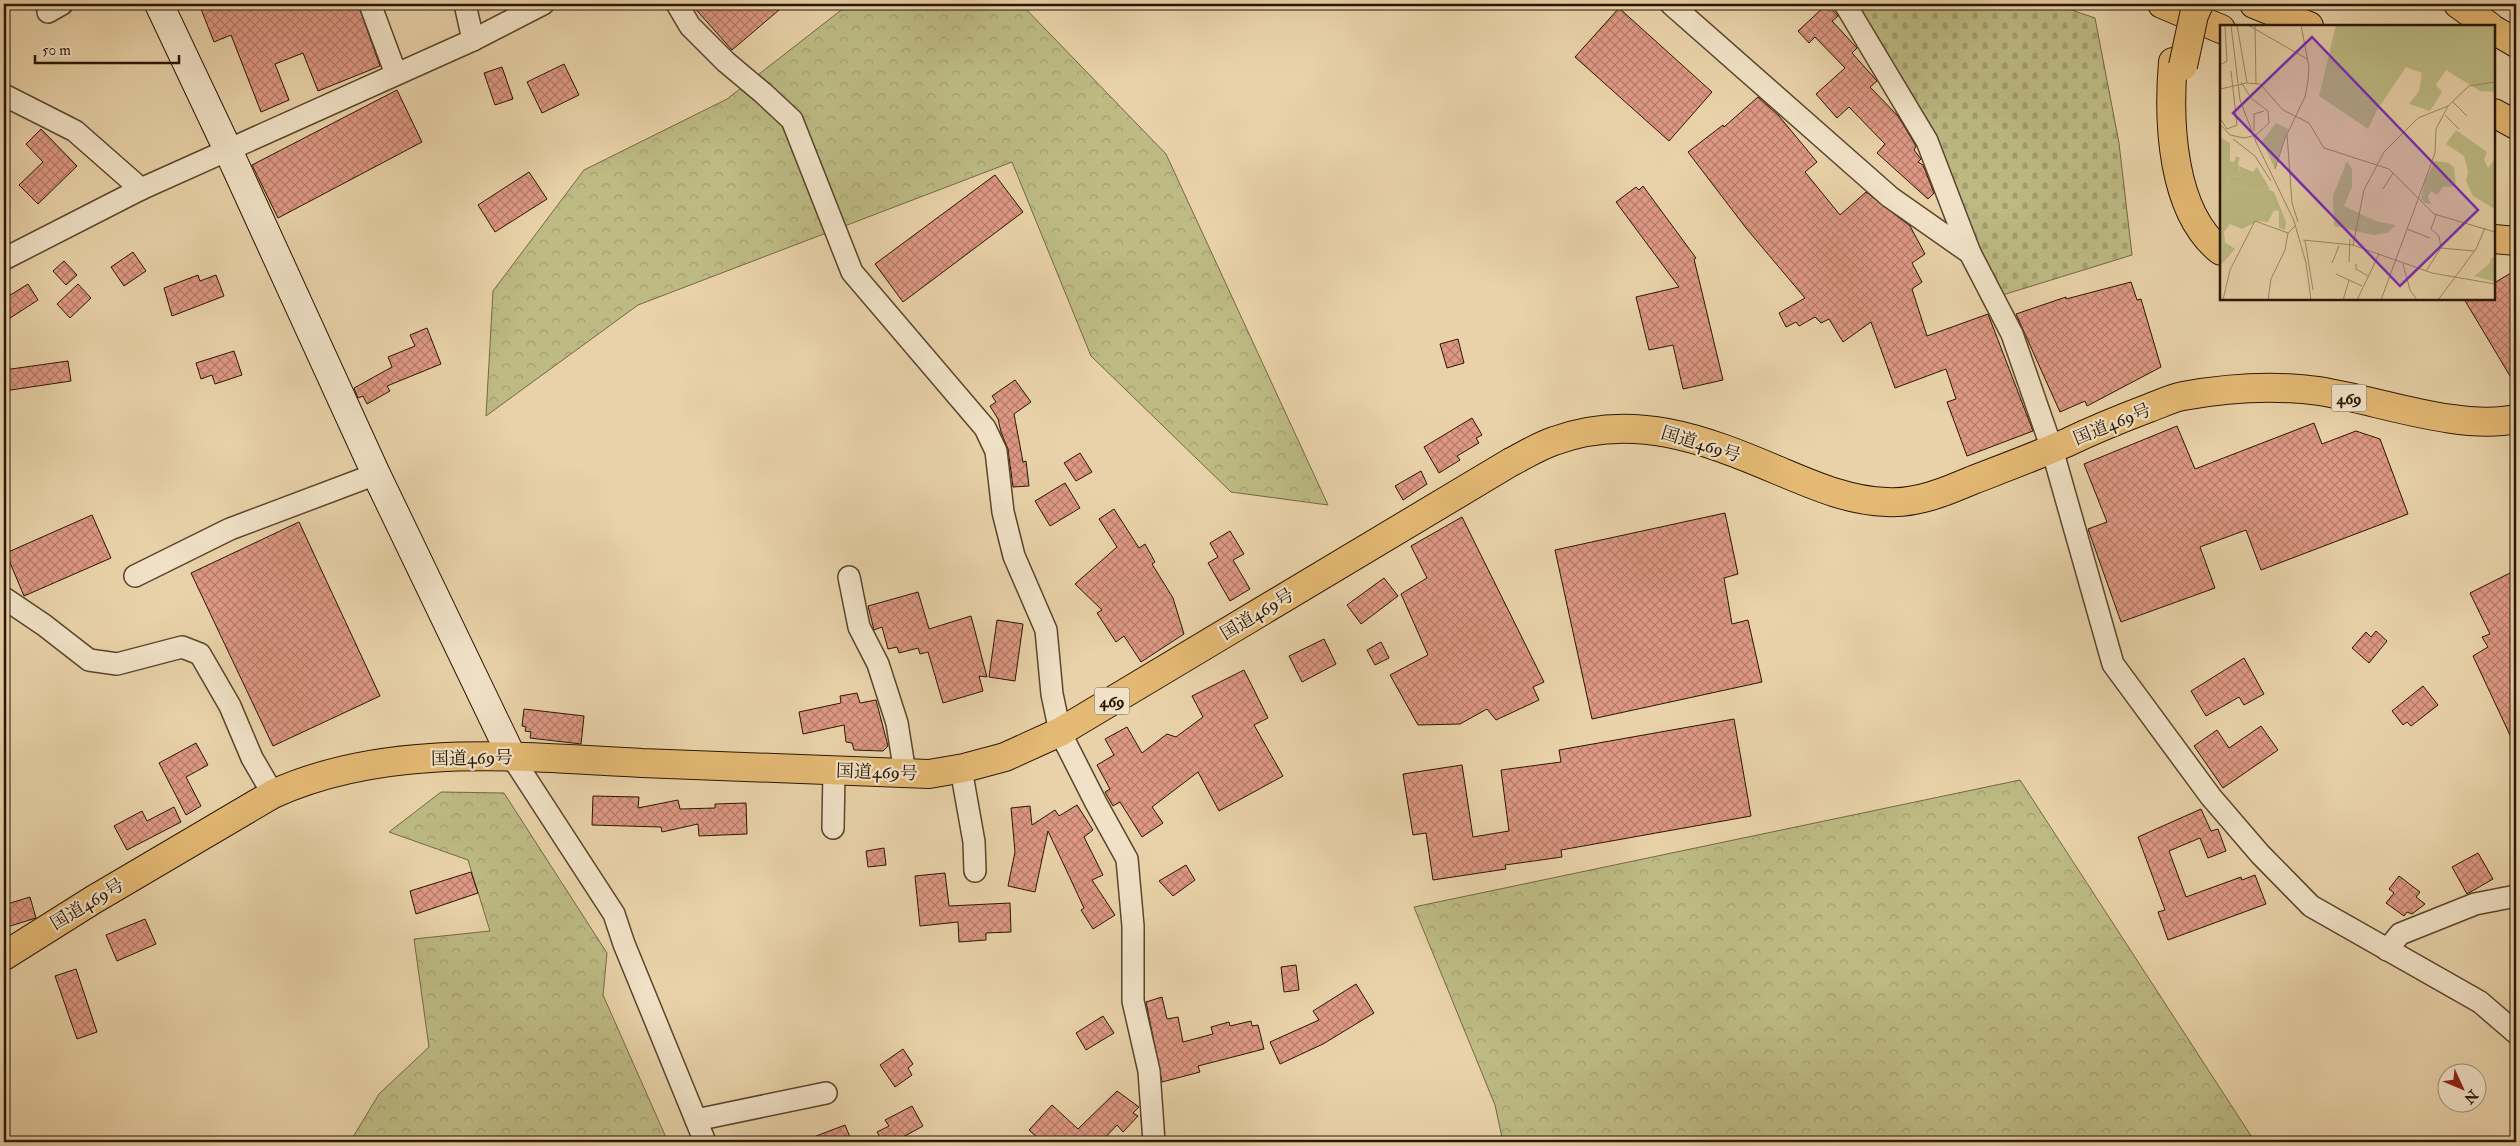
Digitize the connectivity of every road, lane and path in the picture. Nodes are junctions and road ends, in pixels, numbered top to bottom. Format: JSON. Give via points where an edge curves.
{"nodes":[{"id":1,"x":159,"y":4,"type":"edge"},
{"id":2,"x":370,"y":4,"type":"edge"},
{"id":3,"x":465,"y":4,"type":"edge"},
{"id":4,"x":543,"y":4,"type":"edge"},
{"id":5,"x":677,"y":4,"type":"edge"},
{"id":6,"x":1671,"y":4,"type":"edge"},
{"id":7,"x":1845,"y":4,"type":"edge"},
{"id":8,"x":2162,"y":4,"type":"edge"},
{"id":9,"x":2187,"y":4,"type":"edge"},
{"id":10,"x":2199,"y":4,"type":"edge"},
{"id":11,"x":2254,"y":4,"type":"edge"},
{"id":12,"x":2458,"y":4,"type":"edge"},
{"id":13,"x":2306,"y":25,"type":"edge"},
{"id":14,"x":2487,"y":25,"type":"edge"},
{"id":15,"x":2220,"y":29,"type":"edge"},
{"id":16,"x":2495,"y":31,"type":"edge"},
{"id":17,"x":473,"y":40,"type":"junction"},
{"id":18,"x":2516,"y":43,"type":"edge"},
{"id":19,"x":2178,"y":64,"type":"junction"},
{"id":20,"x":396,"y":74,"type":"junction"},
{"id":21,"x":4,"y":96,"type":"edge"},
{"id":22,"x":2495,"y":114,"type":"edge"},
{"id":23,"x":2516,"y":125,"type":"edge"},
{"id":24,"x":228,"y":150,"type":"junction"},
{"id":25,"x":141,"y":189,"type":"junction"},
{"id":26,"x":2220,"y":231,"type":"edge"},
{"id":27,"x":2495,"y":239,"type":"edge"},
{"id":28,"x":2516,"y":242,"type":"edge"},
{"id":29,"x":2220,"y":251,"type":"edge"},
{"id":30,"x":1970,"y":253,"type":"junction"},
{"id":31,"x":4,"y":259,"type":"edge"},
{"id":32,"x":2516,"y":419,"type":"edge"},
{"id":33,"x":2052,"y":449,"type":"junction"},
{"id":34,"x":376,"y":474,"type":"junction"},
{"id":35,"x":135,"y":576,"type":"dead end"},
{"id":36,"x":849,"y":577,"type":"dead end"},
{"id":37,"x":4,"y":598,"type":"edge"},
{"id":38,"x":1060,"y":732,"type":"junction"},
{"id":39,"x":512,"y":757,"type":"junction"},
{"id":40,"x":961,"y":769,"type":"junction"},
{"id":41,"x":834,"y":771,"type":"junction"},
{"id":42,"x":905,"y":773,"type":"junction"},
{"id":43,"x":273,"y":794,"type":"junction"},
{"id":44,"x":833,"y":828,"type":"dead end"},
{"id":45,"x":975,"y":871,"type":"dead end"},
{"id":46,"x":2516,"y":896,"type":"edge"},
{"id":47,"x":2387,"y":950,"type":"junction"},
{"id":48,"x":4,"y":956,"type":"edge"},
{"id":49,"x":2516,"y":1032,"type":"edge"},
{"id":50,"x":826,"y":1094,"type":"dead end"},
{"id":51,"x":696,"y":1120,"type":"junction"},
{"id":52,"x":705,"y":1142,"type":"edge"},
{"id":53,"x":1154,"y":1142,"type":"edge"}],
"edges":[{"from":1,"to":24,"type":"street"},
{"from":2,"to":20,"type":"street"},
{"from":3,"to":17,"type":"street"},
{"from":4,"to":17,"type":"street"},
{"from":5,"to":38,"type":"street","via":[[690,26],[792,120],[852,272],[985,428],[996,450],[1003,512],[1014,556],[1046,630],[1052,694]]},
{"from":6,"to":30,"type":"street","via":[[1890,197]]},
{"from":7,"to":30,"type":"street","via":[[1927,141]]},
{"from":8,"to":15,"type":"highway"},
{"from":9,"to":19,"type":"highway","via":[[2182,13]]},
{"from":10,"to":19,"type":"highway","bridge":true},
{"from":11,"to":13,"type":"highway"},
{"from":12,"to":14,"type":"highway"},
{"from":16,"to":18,"type":"highway"},
{"from":17,"to":20,"type":"street"},
{"from":19,"to":26,"type":"highway","via":[[2183,143],[2192,183],[2202,208]]},
{"from":19,"to":29,"type":"highway","via":[[2170,103],[2175,160],[2187,200],[2202,231]]},
{"from":20,"to":24,"type":"street"},
{"from":21,"to":25,"type":"street","via":[[75,131]]},
{"from":22,"to":23,"type":"highway"},
{"from":24,"to":25,"type":"street"},
{"from":24,"to":34,"type":"street"},
{"from":25,"to":31,"type":"street"},
{"from":27,"to":28,"type":"highway"},
{"from":30,"to":33,"type":"street","via":[[2012,334]]},
{"from":32,"to":33,"type":"highway","name":"国道469号","number":"469","via":[[2473,421],[2318,391],[2257,387],[2181,396]]},
{"from":33,"to":38,"type":"highway","name":"国道469号","number":"469","via":[[1944,492],[1890,503],[1857,500],[1817,487],[1742,455],[1676,433],[1615,428],[1554,441],[1511,462]]},
{"from":33,"to":47,"type":"street","via":[[2114,664],[2211,797],[2260,854],[2311,906]]},
{"from":34,"to":35,"type":"street","via":[[230,529]]},
{"from":34,"to":39,"type":"street"},
{"from":36,"to":42,"type":"street","via":[[859,626],[878,664],[897,722]]},
{"from":37,"to":43,"type":"street","via":[[89,660],[118,664],[182,648],[200,654],[230,706],[252,758]]},
{"from":38,"to":40,"type":"highway","name":"国道469号","number":"469","via":[[1005,757]]},
{"from":38,"to":53,"type":"street","via":[[1127,859],[1132,917],[1133,1000],[1149,1071]]},
{"from":39,"to":41,"type":"highway","name":"国道469号","number":"469"},
{"from":39,"to":43,"type":"highway","name":"国道469号","number":"469","via":[[430,759],[358,767]]},
{"from":39,"to":51,"type":"street","via":[[614,914]]},
{"from":40,"to":42,"type":"highway","name":"国道469号","number":"469","via":[[929,774]]},
{"from":40,"to":45,"type":"street","via":[[974,842]]},
{"from":41,"to":42,"type":"highway","name":"国道469号","number":"469"},
{"from":41,"to":44,"type":"street"},
{"from":43,"to":48,"type":"highway","name":"国道469号","number":"469"},
{"from":46,"to":47,"type":"street","via":[[2475,904],[2400,934]]},
{"from":47,"to":49,"type":"street","via":[[2480,1002]]},
{"from":50,"to":51,"type":"street"},
{"from":51,"to":52,"type":"street"}]}
